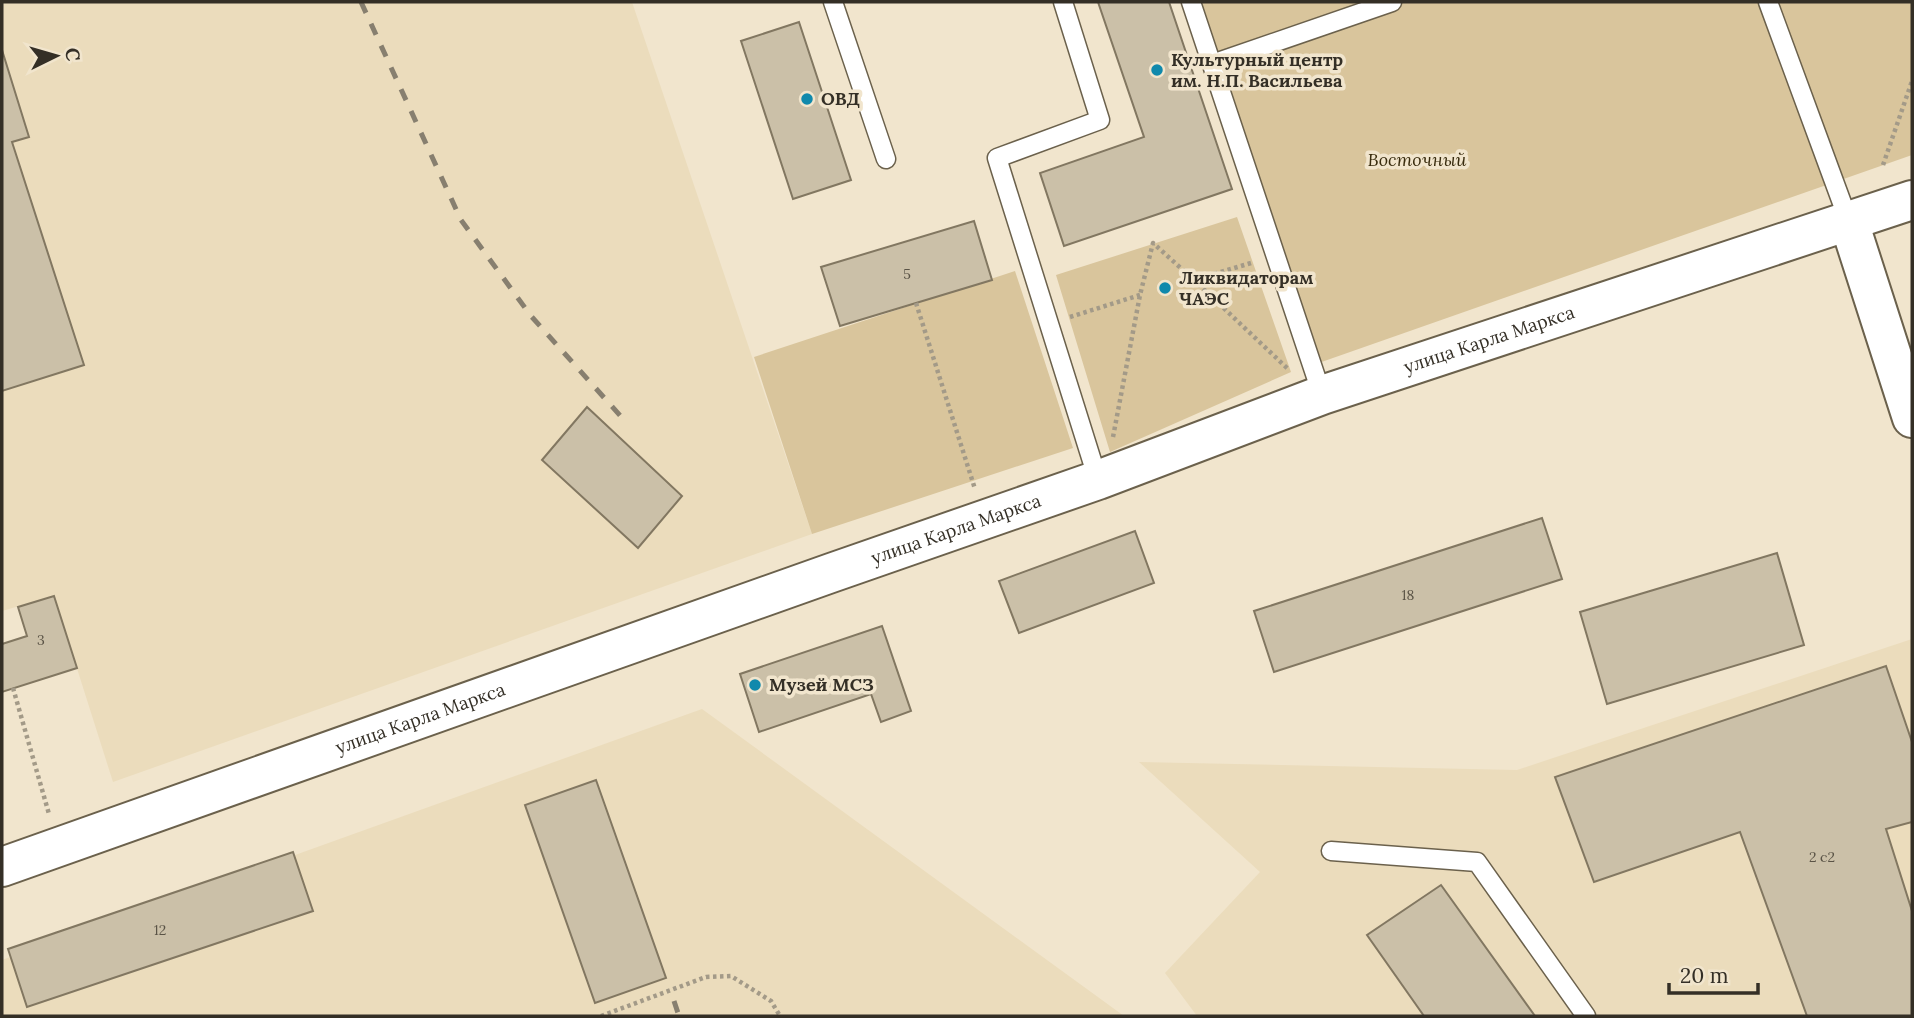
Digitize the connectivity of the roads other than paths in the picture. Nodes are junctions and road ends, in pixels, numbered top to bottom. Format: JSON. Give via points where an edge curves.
{"nodes":[{"id":1,"x":833,"y":2,"type":"edge"},
{"id":2,"x":1063,"y":2,"type":"edge"},
{"id":3,"x":1191,"y":2,"type":"edge"},
{"id":4,"x":1392,"y":2,"type":"edge"},
{"id":5,"x":1768,"y":2,"type":"edge"},
{"id":6,"x":1212,"y":64,"type":"junction"},
{"id":7,"x":886,"y":159,"type":"dead end"},
{"id":8,"x":1912,"y":200,"type":"edge"},
{"id":9,"x":1849,"y":222,"type":"junction"},
{"id":10,"x":1322,"y":395,"type":"junction"},
{"id":11,"x":1912,"y":418,"type":"edge"},
{"id":12,"x":1098,"y":480,"type":"junction"},
{"id":13,"x":1331,"y":851,"type":"dead end"},
{"id":14,"x":2,"y":867,"type":"edge"},
{"id":15,"x":1586,"y":1016,"type":"edge"}],
"edges":[{"from":1,"to":7,"type":"lane"},
{"from":2,"to":12,"type":"lane","via":[[1100,120],[997,158]]},
{"from":3,"to":6,"type":"lane"},
{"from":4,"to":6,"type":"lane"},
{"from":5,"to":9,"type":"lane"},
{"from":6,"to":10,"type":"lane"},
{"from":8,"to":9,"type":"street","name":"улица Карла Маркса"},
{"from":9,"to":10,"type":"street","name":"улица Карла Маркса"},
{"from":9,"to":11,"type":"street"},
{"from":10,"to":12,"type":"street","name":"улица Карла Маркса"},
{"from":12,"to":14,"type":"street","name":"улица Карла Маркса"},
{"from":13,"to":15,"type":"lane","via":[[1477,862]]}]}
